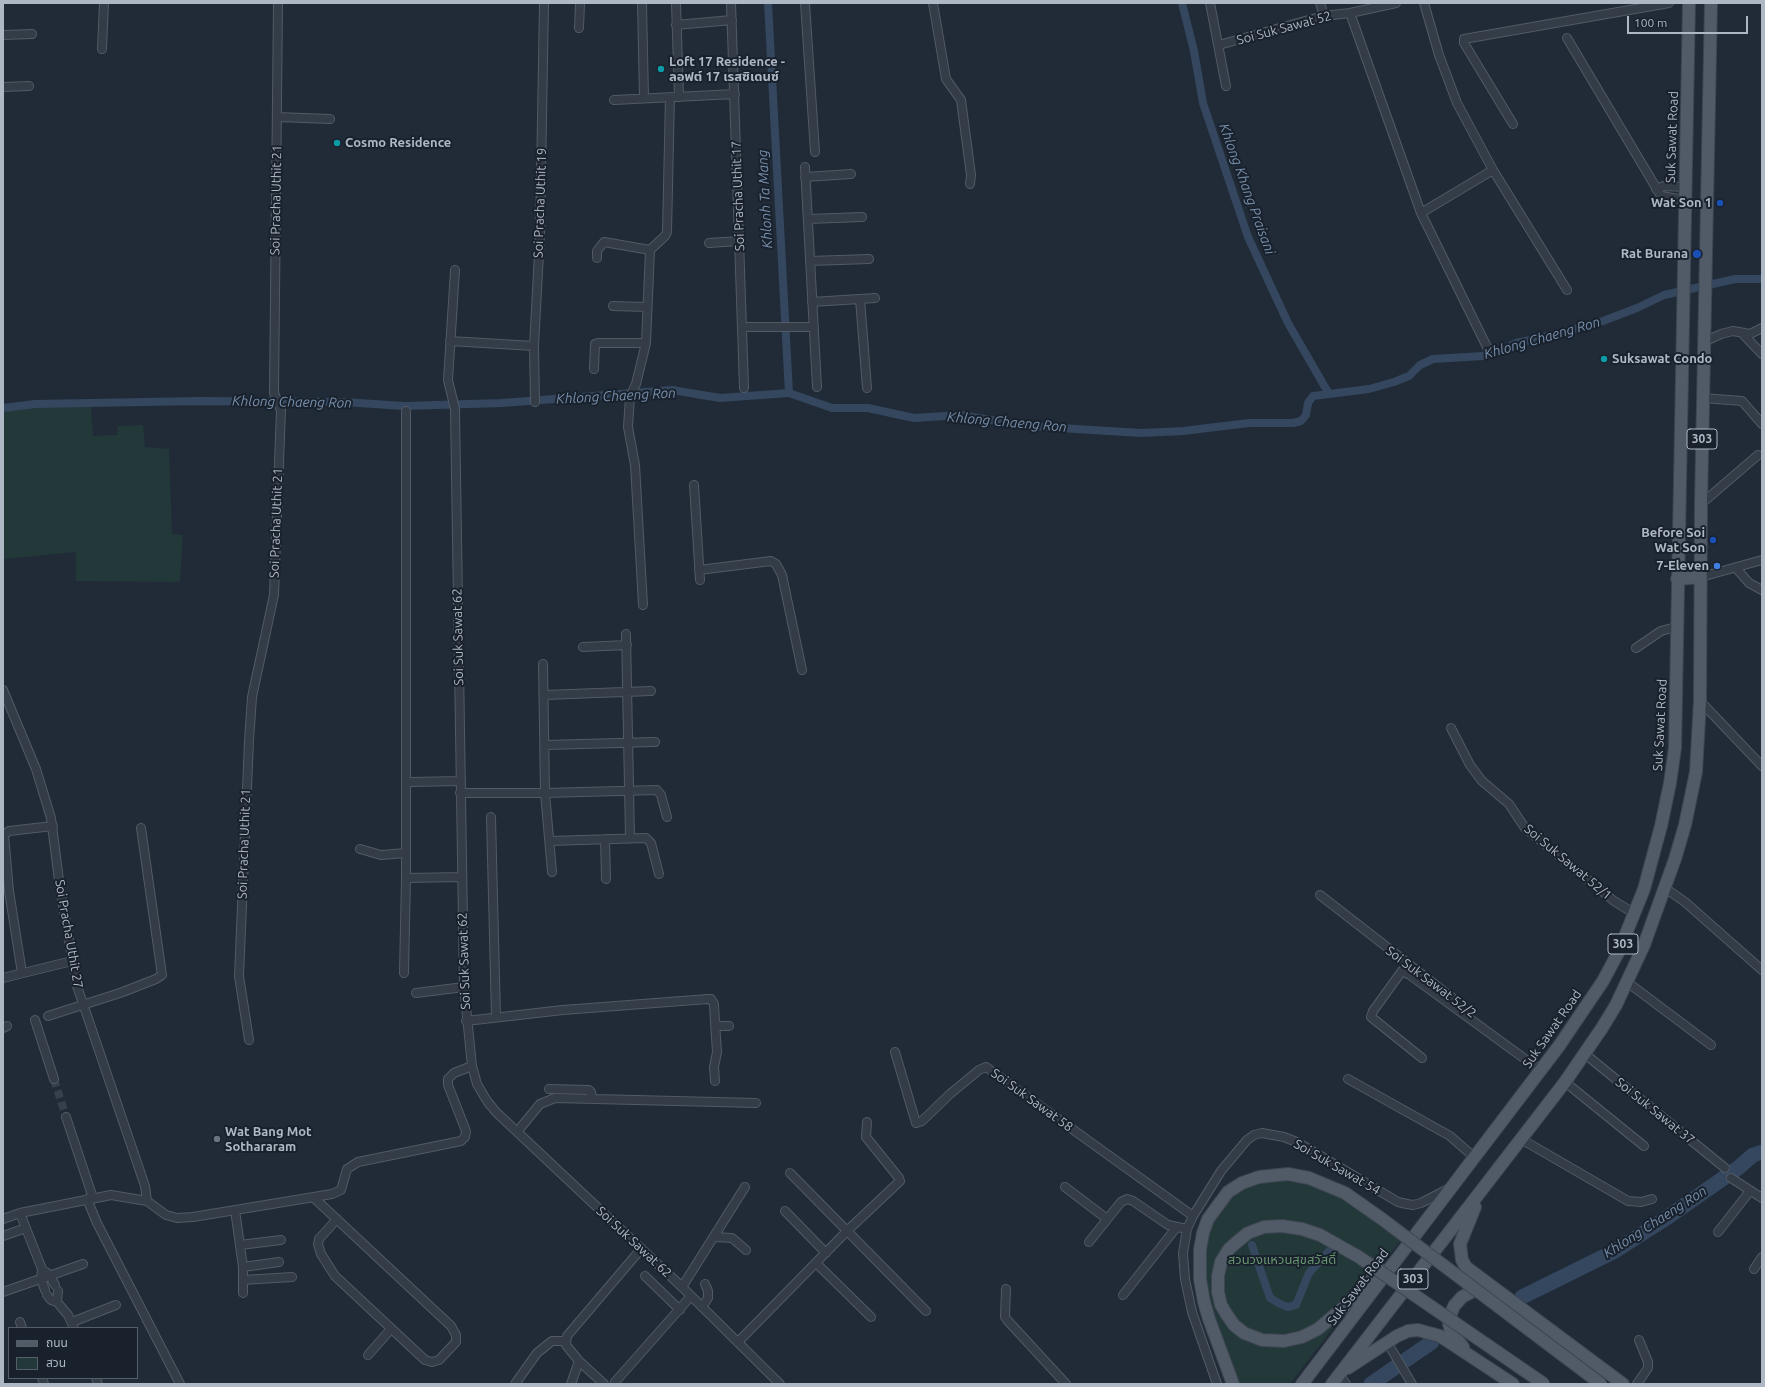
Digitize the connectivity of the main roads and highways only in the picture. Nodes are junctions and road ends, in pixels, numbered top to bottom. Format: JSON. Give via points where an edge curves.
{"nodes":[{"id":1,"x":1689,"y":3,"type":"edge"},
{"id":2,"x":1711,"y":3,"type":"edge"},
{"id":3,"x":1701,"y":578,"type":"junction"},
{"id":4,"x":1677,"y":579,"type":"junction"},
{"id":5,"x":1485,"y":1186,"type":"junction"},
{"id":6,"x":1406,"y":1246,"type":"junction"},
{"id":7,"x":1520,"y":1309,"type":"junction"},
{"id":8,"x":1469,"y":1354,"type":"junction"},
{"id":9,"x":1340,"y":1379,"type":"edge"},
{"id":10,"x":1233,"y":1384,"type":"edge"},
{"id":11,"x":1302,"y":1384,"type":"edge"},
{"id":12,"x":1513,"y":1384,"type":"edge"},
{"id":13,"x":1544,"y":1384,"type":"edge"},
{"id":14,"x":1601,"y":1384,"type":"edge"},
{"id":15,"x":1623,"y":1384,"type":"edge"}],
"edges":[{"from":1,"to":4,"type":"main road","name":"Suk Sawat Road","number":"303"},
{"from":2,"to":3,"type":"main road","number":"303"},
{"from":3,"to":4,"type":"main road"},
{"from":3,"to":5,"type":"main road","number":"303","via":[[1700,701],[1696,772],[1685,825],[1665,888],[1644,945],[1612,1011],[1565,1082]]},
{"from":4,"to":6,"type":"main road","name":"Suk Sawat Road","number":"303","via":[[1675,748],[1657,840],[1635,914],[1603,981],[1542,1068]]},
{"from":5,"to":7,"type":"main road","via":[[1463,1234],[1460,1244],[1462,1260],[1476,1276]]},
{"from":5,"to":9,"type":"main road","number":"303"},
{"from":6,"to":11,"type":"main road","name":"Suk Sawat Road","number":"303"},
{"from":6,"to":13,"type":"main road","bridge":true,"via":[[1332,1319],[1302,1337],[1273,1341],[1244,1333],[1234,1325],[1221,1304],[1218,1276],[1221,1262],[1229,1249],[1248,1234],[1264,1227],[1302,1229],[1320,1235],[1359,1257]]},
{"from":7,"to":8,"type":"main road","via":[[1475,1290],[1462,1296],[1454,1306],[1449,1324],[1456,1339]]},
{"from":7,"to":15,"type":"main road"},
{"from":8,"to":9,"type":"main road","via":[[1440,1336],[1418,1330],[1408,1331],[1387,1342]]},
{"from":8,"to":12,"type":"main road"},
{"from":10,"to":14,"type":"main road","bridge":true,"via":[[1209,1319],[1200,1279],[1203,1233],[1208,1219],[1228,1192],[1242,1183],[1259,1177],[1288,1174],[1309,1178],[1345,1193]]}]}
